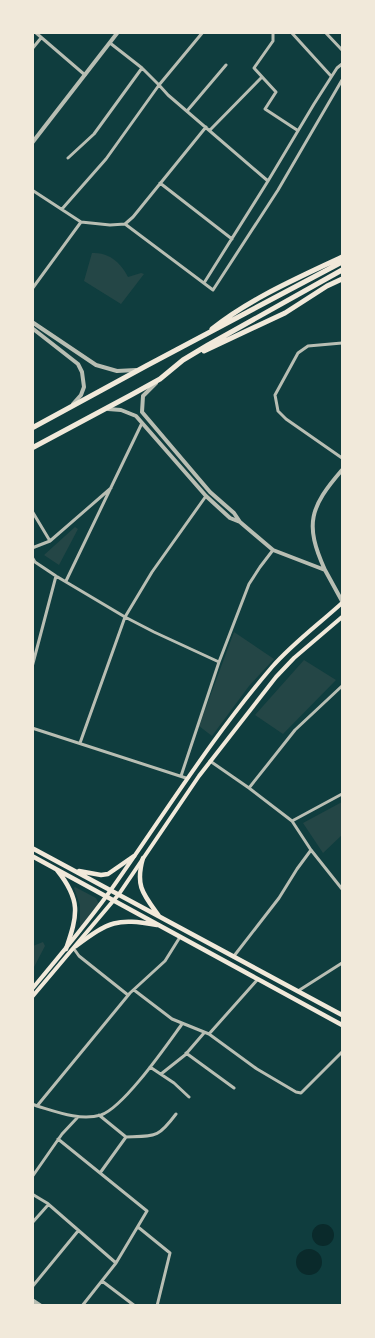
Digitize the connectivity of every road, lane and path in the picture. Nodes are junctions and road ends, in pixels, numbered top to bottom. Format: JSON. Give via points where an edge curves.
{"nodes":[{"id":1,"x":35,"y":32,"type":"edge"},
{"id":2,"x":118,"y":32,"type":"edge"},
{"id":3,"x":204,"y":32,"type":"edge"},
{"id":4,"x":273,"y":32,"type":"edge"},
{"id":5,"x":291,"y":32,"type":"edge"},
{"id":6,"x":325,"y":32,"type":"edge"},
{"id":7,"x":41,"y":38,"type":"junction"},
{"id":8,"x":110,"y":43,"type":"junction"},
{"id":9,"x":32,"y":48,"type":"edge"},
{"id":10,"x":342,"y":50,"type":"edge"},
{"id":11,"x":342,"y":64,"type":"edge"},
{"id":12,"x":226,"y":65,"type":"dead end"},
{"id":13,"x":142,"y":68,"type":"junction"},
{"id":14,"x":336,"y":68,"type":"junction"},
{"id":15,"x":342,"y":72,"type":"edge"},
{"id":16,"x":85,"y":75,"type":"junction"},
{"id":17,"x":332,"y":76,"type":"junction"},
{"id":18,"x":262,"y":77,"type":"junction"},
{"id":19,"x":342,"y":80,"type":"edge"},
{"id":20,"x":159,"y":85,"type":"junction"},
{"id":21,"x":187,"y":111,"type":"junction"},
{"id":22,"x":206,"y":127,"type":"junction"},
{"id":23,"x":210,"y":130,"type":"junction"},
{"id":24,"x":297,"y":130,"type":"junction"},
{"id":25,"x":32,"y":143,"type":"edge"},
{"id":26,"x":68,"y":158,"type":"dead end"},
{"id":27,"x":268,"y":181,"type":"junction"},
{"id":28,"x":160,"y":183,"type":"junction"},
{"id":29,"x":32,"y":190,"type":"edge"},
{"id":30,"x":62,"y":209,"type":"junction"},
{"id":31,"x":81,"y":222,"type":"junction"},
{"id":32,"x":125,"y":224,"type":"junction"},
{"id":33,"x":232,"y":239,"type":"junction"},
{"id":34,"x":342,"y":257,"type":"edge"},
{"id":35,"x":342,"y":262,"type":"edge"},
{"id":36,"x":342,"y":270,"type":"edge"},
{"id":37,"x":342,"y":279,"type":"edge"},
{"id":38,"x":204,"y":283,"type":"junction"},
{"id":39,"x":32,"y":288,"type":"edge"},
{"id":40,"x":32,"y":322,"type":"edge"},
{"id":41,"x":32,"y":328,"type":"edge"},
{"id":42,"x":200,"y":338,"type":"junction"},
{"id":43,"x":342,"y":342,"type":"edge"},
{"id":44,"x":183,"y":360,"type":"junction"},
{"id":45,"x":138,"y":370,"type":"junction"},
{"id":46,"x":160,"y":378,"type":"junction"},
{"id":47,"x":70,"y":408,"type":"junction"},
{"id":48,"x":97,"y":414,"type":"junction"},
{"id":49,"x":142,"y":422,"type":"junction"},
{"id":50,"x":32,"y":428,"type":"edge"},
{"id":51,"x":32,"y":448,"type":"edge"},
{"id":52,"x":342,"y":458,"type":"edge"},
{"id":53,"x":342,"y":470,"type":"edge"},
{"id":54,"x":112,"y":487,"type":"junction"},
{"id":55,"x":206,"y":496,"type":"junction"},
{"id":56,"x":32,"y":511,"type":"edge"},
{"id":57,"x":240,"y":522,"type":"junction"},
{"id":58,"x":50,"y":541,"type":"junction"},
{"id":59,"x":32,"y":548,"type":"edge"},
{"id":60,"x":273,"y":550,"type":"junction"},
{"id":61,"x":32,"y":557,"type":"edge"},
{"id":62,"x":325,"y":570,"type":"junction"},
{"id":63,"x":56,"y":576,"type":"junction"},
{"id":64,"x":66,"y":581,"type":"junction"},
{"id":65,"x":342,"y":602,"type":"edge"},
{"id":66,"x":125,"y":617,"type":"junction"},
{"id":67,"x":342,"y":617,"type":"edge"},
{"id":68,"x":219,"y":662,"type":"junction"},
{"id":69,"x":32,"y":666,"type":"edge"},
{"id":70,"x":342,"y":686,"type":"edge"},
{"id":71,"x":32,"y":728,"type":"edge"},
{"id":72,"x":80,"y":743,"type":"junction"},
{"id":73,"x":210,"y":761,"type":"junction"},
{"id":74,"x":181,"y":776,"type":"junction"},
{"id":75,"x":186,"y":778,"type":"junction"},
{"id":76,"x":249,"y":788,"type":"junction"},
{"id":77,"x":342,"y":794,"type":"edge"},
{"id":78,"x":292,"y":821,"type":"junction"},
{"id":79,"x":32,"y":848,"type":"edge"},
{"id":80,"x":311,"y":850,"type":"junction"},
{"id":81,"x":32,"y":856,"type":"edge"},
{"id":82,"x":134,"y":856,"type":"junction"},
{"id":83,"x":144,"y":858,"type":"junction"},
{"id":84,"x":55,"y":867,"type":"junction"},
{"id":85,"x":76,"y":871,"type":"junction"},
{"id":86,"x":110,"y":890,"type":"junction"},
{"id":87,"x":342,"y":890,"type":"edge"},
{"id":88,"x":119,"y":894,"type":"junction"},
{"id":89,"x":106,"y":896,"type":"junction"},
{"id":90,"x":114,"y":900,"type":"junction"},
{"id":91,"x":161,"y":919,"type":"junction"},
{"id":92,"x":160,"y":925,"type":"junction"},
{"id":93,"x":180,"y":937,"type":"junction"},
{"id":94,"x":66,"y":948,"type":"junction"},
{"id":95,"x":75,"y":948,"type":"junction"},
{"id":96,"x":234,"y":956,"type":"junction"},
{"id":97,"x":342,"y":963,"type":"edge"},
{"id":98,"x":258,"y":979,"type":"junction"},
{"id":99,"x":32,"y":989,"type":"edge"},
{"id":100,"x":134,"y":990,"type":"junction"},
{"id":101,"x":298,"y":991,"type":"junction"},
{"id":102,"x":128,"y":995,"type":"junction"},
{"id":103,"x":32,"y":997,"type":"edge"},
{"id":104,"x":342,"y":1015,"type":"edge"},
{"id":105,"x":182,"y":1024,"type":"junction"},
{"id":106,"x":342,"y":1025,"type":"edge"},
{"id":107,"x":204,"y":1033,"type":"junction"},
{"id":108,"x":209,"y":1034,"type":"junction"},
{"id":109,"x":342,"y":1052,"type":"edge"},
{"id":110,"x":186,"y":1054,"type":"junction"},
{"id":111,"x":150,"y":1067,"type":"junction"},
{"id":112,"x":161,"y":1074,"type":"junction"},
{"id":113,"x":234,"y":1088,"type":"dead end"},
{"id":114,"x":189,"y":1098,"type":"dead end"},
{"id":115,"x":32,"y":1104,"type":"edge"},
{"id":116,"x":37,"y":1106,"type":"junction"},
{"id":117,"x":176,"y":1114,"type":"dead end"},
{"id":118,"x":99,"y":1115,"type":"junction"},
{"id":119,"x":77,"y":1117,"type":"junction"},
{"id":120,"x":126,"y":1137,"type":"junction"},
{"id":121,"x":58,"y":1138,"type":"junction"},
{"id":122,"x":100,"y":1173,"type":"junction"},
{"id":123,"x":32,"y":1176,"type":"edge"},
{"id":124,"x":32,"y":1194,"type":"edge"},
{"id":125,"x":48,"y":1205,"type":"junction"},
{"id":126,"x":32,"y":1223,"type":"edge"},
{"id":127,"x":138,"y":1227,"type":"junction"},
{"id":128,"x":78,"y":1231,"type":"junction"},
{"id":129,"x":116,"y":1263,"type":"junction"},
{"id":130,"x":102,"y":1281,"type":"junction"},
{"id":131,"x":32,"y":1287,"type":"edge"},
{"id":132,"x":32,"y":1300,"type":"edge"},
{"id":133,"x":41,"y":1306,"type":"edge"},
{"id":134,"x":82,"y":1306,"type":"edge"},
{"id":135,"x":135,"y":1306,"type":"edge"},
{"id":136,"x":157,"y":1306,"type":"edge"}],
"edges":[{"from":1,"to":7,"type":"street"},
{"from":2,"to":8,"type":"street"},
{"from":3,"to":20,"type":"street"},
{"from":4,"to":18,"type":"street","via":[[273,41],[254,68]]},
{"from":5,"to":17,"type":"street"},
{"from":6,"to":10,"type":"street"},
{"from":7,"to":9,"type":"street"},
{"from":7,"to":16,"type":"street"},
{"from":8,"to":13,"type":"street"},
{"from":8,"to":16,"type":"street"},
{"from":11,"to":14,"type":"street"},
{"from":12,"to":21,"type":"street"},
{"from":13,"to":20,"type":"street"},
{"from":13,"to":26,"type":"street","via":[[94,134]]},
{"from":14,"to":15,"type":"street"},
{"from":14,"to":17,"type":"street"},
{"from":16,"to":25,"type":"street"},
{"from":17,"to":24,"type":"street"},
{"from":18,"to":23,"type":"street"},
{"from":18,"to":24,"type":"street","via":[[276,92],[266,109]]},
{"from":19,"to":38,"type":"street","via":[[278,190],[213,290]]},
{"from":20,"to":21,"type":"street"},
{"from":20,"to":30,"type":"street","via":[[106,158]]},
{"from":21,"to":22,"type":"street"},
{"from":22,"to":23,"type":"street"},
{"from":22,"to":28,"type":"street"},
{"from":23,"to":27,"type":"street"},
{"from":24,"to":27,"type":"street"},
{"from":27,"to":33,"type":"street"},
{"from":28,"to":32,"type":"street"},
{"from":28,"to":33,"type":"street"},
{"from":29,"to":30,"type":"street"},
{"from":30,"to":31,"type":"street"},
{"from":31,"to":32,"type":"street"},
{"from":31,"to":39,"type":"street"},
{"from":32,"to":38,"type":"street"},
{"from":33,"to":38,"type":"street"},
{"from":34,"to":42,"type":"highway","via":[[232,313]]},
{"from":35,"to":42,"type":"highway"},
{"from":36,"to":44,"type":"highway"},
{"from":37,"to":44,"type":"highway","via":[[285,313]]},
{"from":40,"to":45,"type":"street","via":[[96,365],[117,371]]},
{"from":41,"to":47,"type":"street","via":[[78,364],[82,372],[84,387]]},
{"from":42,"to":45,"type":"highway"},
{"from":43,"to":52,"type":"street","via":[[308,346],[298,353],[275,395],[278,411],[286,419]]},
{"from":44,"to":46,"type":"highway"},
{"from":45,"to":47,"type":"highway"},
{"from":46,"to":48,"type":"highway"},
{"from":46,"to":57,"type":"street","via":[[143,396],[142,412]]},
{"from":47,"to":50,"type":"highway"},
{"from":48,"to":49,"type":"street","via":[[110,408],[136,416]]},
{"from":48,"to":51,"type":"highway"},
{"from":49,"to":54,"type":"street"},
{"from":49,"to":55,"type":"street"},
{"from":53,"to":62,"type":"street","via":[[314,510],[312,536]]},
{"from":54,"to":58,"type":"street"},
{"from":54,"to":64,"type":"street"},
{"from":55,"to":57,"type":"street","via":[[230,518]]},
{"from":55,"to":66,"type":"street","via":[[152,572]]},
{"from":56,"to":58,"type":"street"},
{"from":57,"to":60,"type":"street"},
{"from":58,"to":59,"type":"street"},
{"from":60,"to":62,"type":"street"},
{"from":60,"to":68,"type":"street","via":[[249,584]]},
{"from":61,"to":63,"type":"street"},
{"from":62,"to":65,"type":"street"},
{"from":63,"to":64,"type":"street"},
{"from":63,"to":69,"type":"street"},
{"from":64,"to":66,"type":"street"},
{"from":65,"to":75,"type":"main road","via":[[273,666]]},
{"from":66,"to":68,"type":"street"},
{"from":66,"to":72,"type":"street"},
{"from":67,"to":73,"type":"main road","via":[[276,677]]},
{"from":68,"to":74,"type":"street"},
{"from":70,"to":76,"type":"street","via":[[295,730]]},
{"from":71,"to":72,"type":"street"},
{"from":72,"to":74,"type":"street"},
{"from":73,"to":76,"type":"street"},
{"from":73,"to":83,"type":"main road"},
{"from":74,"to":75,"type":"street"},
{"from":75,"to":82,"type":"main road"},
{"from":76,"to":78,"type":"street"},
{"from":77,"to":78,"type":"street"},
{"from":78,"to":80,"type":"street"},
{"from":79,"to":85,"type":"main road"},
{"from":80,"to":87,"type":"street"},
{"from":80,"to":96,"type":"street"},
{"from":81,"to":84,"type":"main road"},
{"from":82,"to":85,"type":"main road","via":[[108,874]]},
{"from":82,"to":86,"type":"main road"},
{"from":83,"to":88,"type":"main road"},
{"from":83,"to":91,"type":"main road","via":[[139,883]]},
{"from":84,"to":89,"type":"main road"},
{"from":84,"to":94,"type":"main road","via":[[68,884],[75,903],[73,927]]},
{"from":85,"to":86,"type":"main road"},
{"from":86,"to":88,"type":"main road"},
{"from":86,"to":89,"type":"main road"},
{"from":88,"to":90,"type":"main road"},
{"from":88,"to":91,"type":"main road"},
{"from":89,"to":90,"type":"main road"},
{"from":89,"to":94,"type":"main road"},
{"from":90,"to":92,"type":"main road"},
{"from":90,"to":95,"type":"main road"},
{"from":91,"to":96,"type":"main road"},
{"from":92,"to":93,"type":"main road"},
{"from":92,"to":95,"type":"main road","via":[[126,920],[112,923]]},
{"from":93,"to":98,"type":"main road"},
{"from":93,"to":100,"type":"street","via":[[165,961]]},
{"from":94,"to":99,"type":"main road"},
{"from":95,"to":102,"type":"street","via":[[79,956]]},
{"from":95,"to":103,"type":"main road"},
{"from":96,"to":101,"type":"main road"},
{"from":97,"to":101,"type":"street"},
{"from":98,"to":106,"type":"main road"},
{"from":98,"to":108,"type":"street"},
{"from":100,"to":102,"type":"street"},
{"from":100,"to":105,"type":"street"},
{"from":101,"to":104,"type":"main road"},
{"from":102,"to":116,"type":"street"},
{"from":105,"to":107,"type":"street"},
{"from":105,"to":111,"type":"street"},
{"from":107,"to":108,"type":"street"},
{"from":107,"to":110,"type":"street"},
{"from":108,"to":109,"type":"street","via":[[257,1070],[301,1093]]},
{"from":110,"to":112,"type":"street"},
{"from":110,"to":113,"type":"street"},
{"from":111,"to":112,"type":"street"},
{"from":111,"to":118,"type":"street","via":[[111,1110]]},
{"from":112,"to":114,"type":"street"},
{"from":115,"to":116,"type":"street"},
{"from":116,"to":119,"type":"street"},
{"from":117,"to":120,"type":"street","via":[[158,1134]]},
{"from":118,"to":119,"type":"street"},
{"from":118,"to":120,"type":"street"},
{"from":119,"to":121,"type":"street"},
{"from":120,"to":122,"type":"street"},
{"from":121,"to":122,"type":"street"},
{"from":121,"to":123,"type":"street"},
{"from":122,"to":127,"type":"street","via":[[147,1211]]},
{"from":124,"to":125,"type":"street"},
{"from":125,"to":126,"type":"street"},
{"from":125,"to":128,"type":"street"},
{"from":127,"to":129,"type":"street"},
{"from":127,"to":136,"type":"street","via":[[170,1252]]},
{"from":128,"to":129,"type":"street"},
{"from":128,"to":131,"type":"street"},
{"from":129,"to":130,"type":"street"},
{"from":130,"to":134,"type":"street"},
{"from":130,"to":135,"type":"street"},
{"from":132,"to":133,"type":"street"}]}
